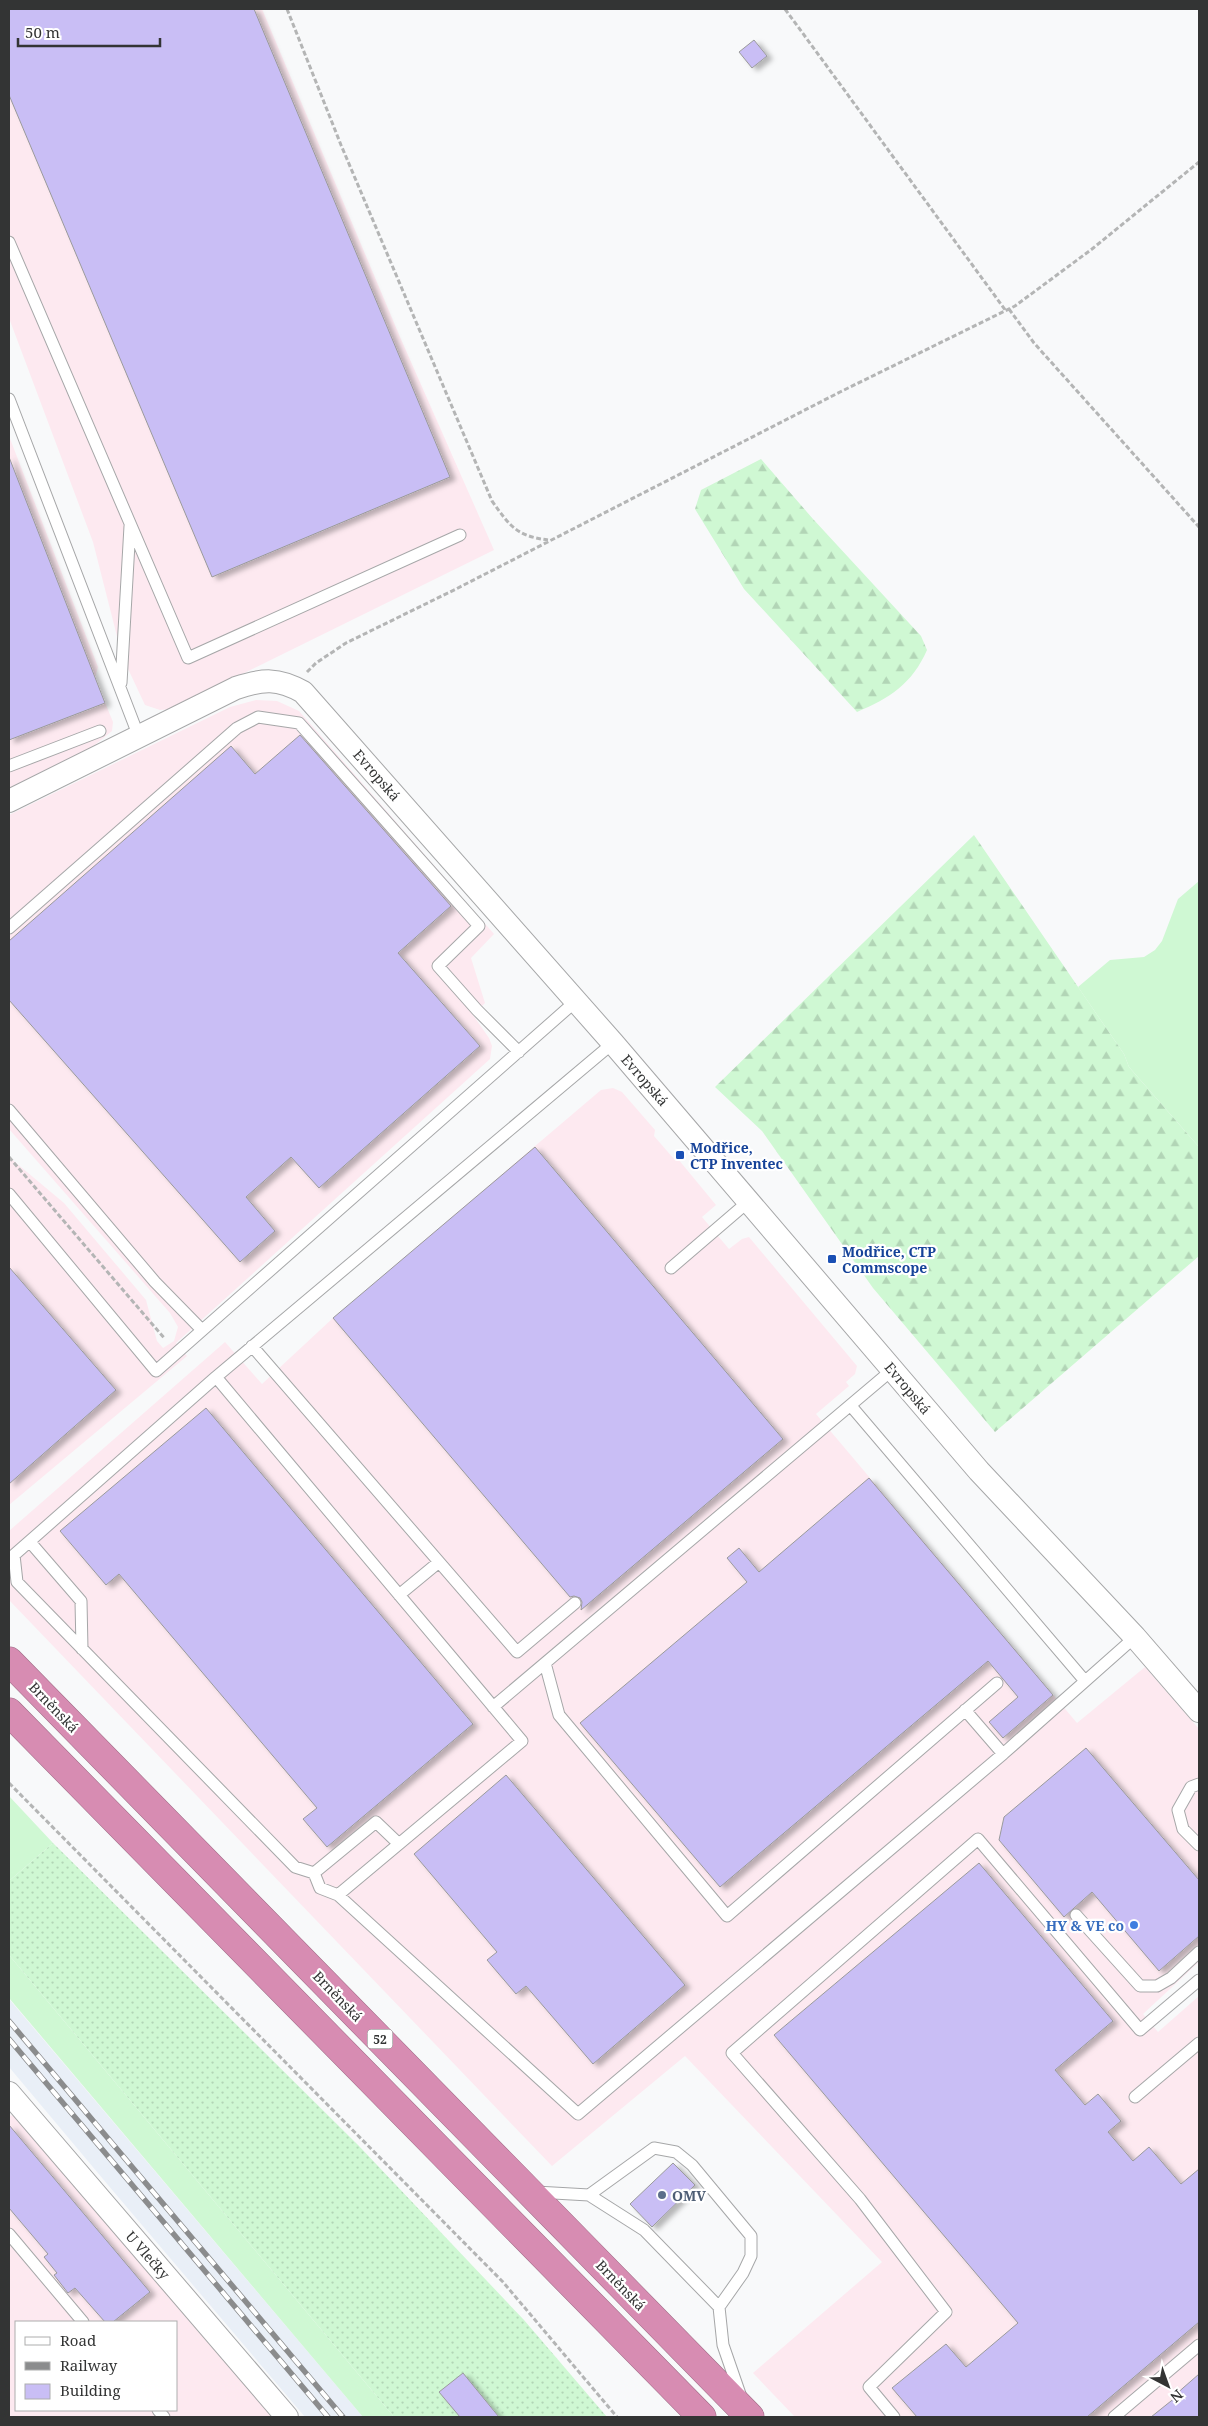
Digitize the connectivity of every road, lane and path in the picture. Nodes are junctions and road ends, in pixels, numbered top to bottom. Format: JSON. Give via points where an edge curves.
{"nodes":[{"id":1,"x":287,"y":9,"type":"edge"},
{"id":2,"x":785,"y":9,"type":"edge"},
{"id":3,"x":1199,"y":162,"type":"edge"},
{"id":4,"x":9,"y":242,"type":"edge"},
{"id":5,"x":1008,"y":310,"type":"junction"},
{"id":6,"x":9,"y":399,"type":"edge"},
{"id":7,"x":130,"y":524,"type":"junction"},
{"id":8,"x":1199,"y":527,"type":"edge"},
{"id":9,"x":460,"y":535,"type":"dead end"},
{"id":10,"x":549,"y":540,"type":"junction"},
{"id":11,"x":292,"y":686,"type":"junction"},
{"id":12,"x":120,"y":687,"type":"junction"},
{"id":13,"x":100,"y":731,"type":"dead end"},
{"id":14,"x":139,"y":737,"type":"junction"},
{"id":15,"x":9,"y":766,"type":"edge"},
{"id":16,"x":9,"y":801,"type":"edge"},
{"id":17,"x":9,"y":928,"type":"edge"},
{"id":18,"x":576,"y":1001,"type":"junction"},
{"id":19,"x":613,"y":1043,"type":"junction"},
{"id":20,"x":519,"y":1052,"type":"junction"},
{"id":21,"x":9,"y":1110,"type":"edge"},
{"id":22,"x":9,"y":1157,"type":"edge"},
{"id":23,"x":9,"y":1194,"type":"edge"},
{"id":24,"x":749,"y":1201,"type":"junction"},
{"id":25,"x":671,"y":1268,"type":"dead end"},
{"id":26,"x":202,"y":1330,"type":"junction"},
{"id":27,"x":165,"y":1340,"type":"dead end"},
{"id":28,"x":252,"y":1346,"type":"junction"},
{"id":29,"x":892,"y":1370,"type":"junction"},
{"id":30,"x":216,"y":1376,"type":"junction"},
{"id":31,"x":851,"y":1406,"type":"junction"},
{"id":32,"x":30,"y":1542,"type":"junction"},
{"id":33,"x":439,"y":1562,"type":"junction"},
{"id":34,"x":399,"y":1595,"type":"junction"},
{"id":35,"x":575,"y":1603,"type":"dead end"},
{"id":36,"x":1134,"y":1637,"type":"junction"},
{"id":37,"x":82,"y":1650,"type":"junction"},
{"id":38,"x":9,"y":1661,"type":"edge"},
{"id":39,"x":545,"y":1663,"type":"junction"},
{"id":40,"x":1085,"y":1681,"type":"junction"},
{"id":41,"x":997,"y":1683,"type":"dead end"},
{"id":42,"x":493,"y":1707,"type":"junction"},
{"id":43,"x":965,"y":1710,"type":"junction"},
{"id":44,"x":1199,"y":1711,"type":"edge"},
{"id":45,"x":9,"y":1712,"type":"edge"},
{"id":46,"x":1003,"y":1754,"type":"junction"},
{"id":47,"x":9,"y":1783,"type":"edge"},
{"id":48,"x":1199,"y":1784,"type":"edge"},
{"id":49,"x":399,"y":1844,"type":"junction"},
{"id":50,"x":1199,"y":1845,"type":"edge"},
{"id":51,"x":314,"y":1873,"type":"junction"},
{"id":52,"x":338,"y":1895,"type":"junction"},
{"id":53,"x":1076,"y":1915,"type":"dead end"},
{"id":54,"x":1199,"y":1952,"type":"edge"},
{"id":55,"x":1199,"y":1980,"type":"edge"},
{"id":56,"x":1199,"y":2043,"type":"edge"},
{"id":57,"x":9,"y":2093,"type":"edge"},
{"id":58,"x":1135,"y":2097,"type":"dead end"},
{"id":59,"x":530,"y":2192,"type":"junction"},
{"id":60,"x":588,"y":2195,"type":"junction"},
{"id":61,"x":9,"y":2234,"type":"edge"},
{"id":62,"x":719,"y":2307,"type":"junction"},
{"id":63,"x":82,"y":2321,"type":"edge"},
{"id":64,"x":1199,"y":2345,"type":"edge"},
{"id":65,"x":748,"y":2415,"type":"edge"},
{"id":66,"x":287,"y":2417,"type":"edge"},
{"id":67,"x":617,"y":2417,"type":"edge"},
{"id":68,"x":702,"y":2417,"type":"edge"},
{"id":69,"x":894,"y":2417,"type":"edge"},
{"id":70,"x":1114,"y":2417,"type":"edge"}],
"edges":[{"from":1,"to":10,"type":"path","via":[[340,145],[492,501],[512,529],[530,538]]},
{"from":2,"to":5,"type":"path"},
{"from":3,"to":5,"type":"path","via":[[1069,268]]},
{"from":4,"to":7,"type":"lane"},
{"from":5,"to":8,"type":"path"},
{"from":5,"to":10,"type":"path"},
{"from":6,"to":12,"type":"lane"},
{"from":7,"to":9,"type":"lane","via":[[188,658]]},
{"from":7,"to":12,"type":"lane"},
{"from":10,"to":11,"type":"path","via":[[346,643],[316,662]]},
{"from":11,"to":14,"type":"street","name":"Evropská","via":[[258,681]]},
{"from":11,"to":18,"type":"street","name":"Evropská","via":[[303,692]]},
{"from":12,"to":14,"type":"lane"},
{"from":13,"to":15,"type":"lane"},
{"from":14,"to":16,"type":"street","name":"Evropská"},
{"from":17,"to":20,"type":"lane","via":[[237,728],[258,717],[299,723],[478,926],[438,966]]},
{"from":18,"to":19,"type":"street","name":"Evropská"},
{"from":18,"to":20,"type":"lane"},
{"from":19,"to":24,"type":"street","name":"Evropská"},
{"from":19,"to":28,"type":"lane"},
{"from":20,"to":26,"type":"lane"},
{"from":21,"to":26,"type":"lane","via":[[155,1282]]},
{"from":22,"to":27,"type":"path"},
{"from":23,"to":26,"type":"lane","via":[[156,1372]]},
{"from":24,"to":25,"type":"lane"},
{"from":24,"to":29,"type":"street","name":"Evropská"},
{"from":28,"to":30,"type":"lane"},
{"from":28,"to":33,"type":"lane"},
{"from":29,"to":31,"type":"lane"},
{"from":29,"to":36,"type":"street","name":"Evropská","via":[[979,1472]]},
{"from":30,"to":32,"type":"lane"},
{"from":30,"to":34,"type":"lane"},
{"from":31,"to":39,"type":"lane"},
{"from":31,"to":40,"type":"lane"},
{"from":32,"to":37,"type":"lane","via":[[81,1601]]},
{"from":32,"to":37,"type":"lane","via":[[14,1556],[17,1582]]},
{"from":33,"to":34,"type":"lane"},
{"from":33,"to":35,"type":"lane","via":[[517,1652]]},
{"from":34,"to":42,"type":"lane"},
{"from":36,"to":40,"type":"lane"},
{"from":36,"to":44,"type":"street","name":"Evropská"},
{"from":37,"to":51,"type":"lane","via":[[295,1867]]},
{"from":38,"to":59,"type":"highway","name":"Brněnská","number":"52"},
{"from":39,"to":42,"type":"lane"},
{"from":39,"to":43,"type":"lane","via":[[559,1715],[727,1916]]},
{"from":40,"to":46,"type":"lane"},
{"from":41,"to":43,"type":"lane"},
{"from":42,"to":49,"type":"lane","via":[[522,1741]]},
{"from":43,"to":46,"type":"lane"},
{"from":45,"to":68,"type":"highway","number":"52"},
{"from":46,"to":52,"type":"lane","via":[[578,2114]]},
{"from":47,"to":67,"type":"path","via":[[503,2282]]},
{"from":48,"to":50,"type":"lane","via":[[1191,1788],[1178,1810],[1183,1829]]},
{"from":49,"to":51,"type":"lane","via":[[376,1822]]},
{"from":49,"to":52,"type":"lane"},
{"from":51,"to":52,"type":"lane","via":[[320,1888]]},
{"from":53,"to":54,"type":"lane","via":[[1140,1986],[1157,1986],[1171,1978]]},
{"from":55,"to":69,"type":"lane","via":[[1140,2030],[978,1839],[732,2053],[860,2199],[946,2312],[869,2387]]},
{"from":56,"to":58,"type":"lane"},
{"from":57,"to":66,"type":"street","name":"U Vlečky"},
{"from":59,"to":60,"type":"lane"},
{"from":59,"to":65,"type":"highway","name":"Brněnská","number":"52"},
{"from":60,"to":62,"type":"lane","via":[[644,2230]]},
{"from":60,"to":62,"type":"lane","via":[[654,2148],[676,2152],[692,2165],[751,2236],[751,2256],[743,2274]]},
{"from":61,"to":63,"type":"lane"},
{"from":62,"to":65,"type":"lane","via":[[723,2346]]},
{"from":64,"to":70,"type":"lane"}]}
